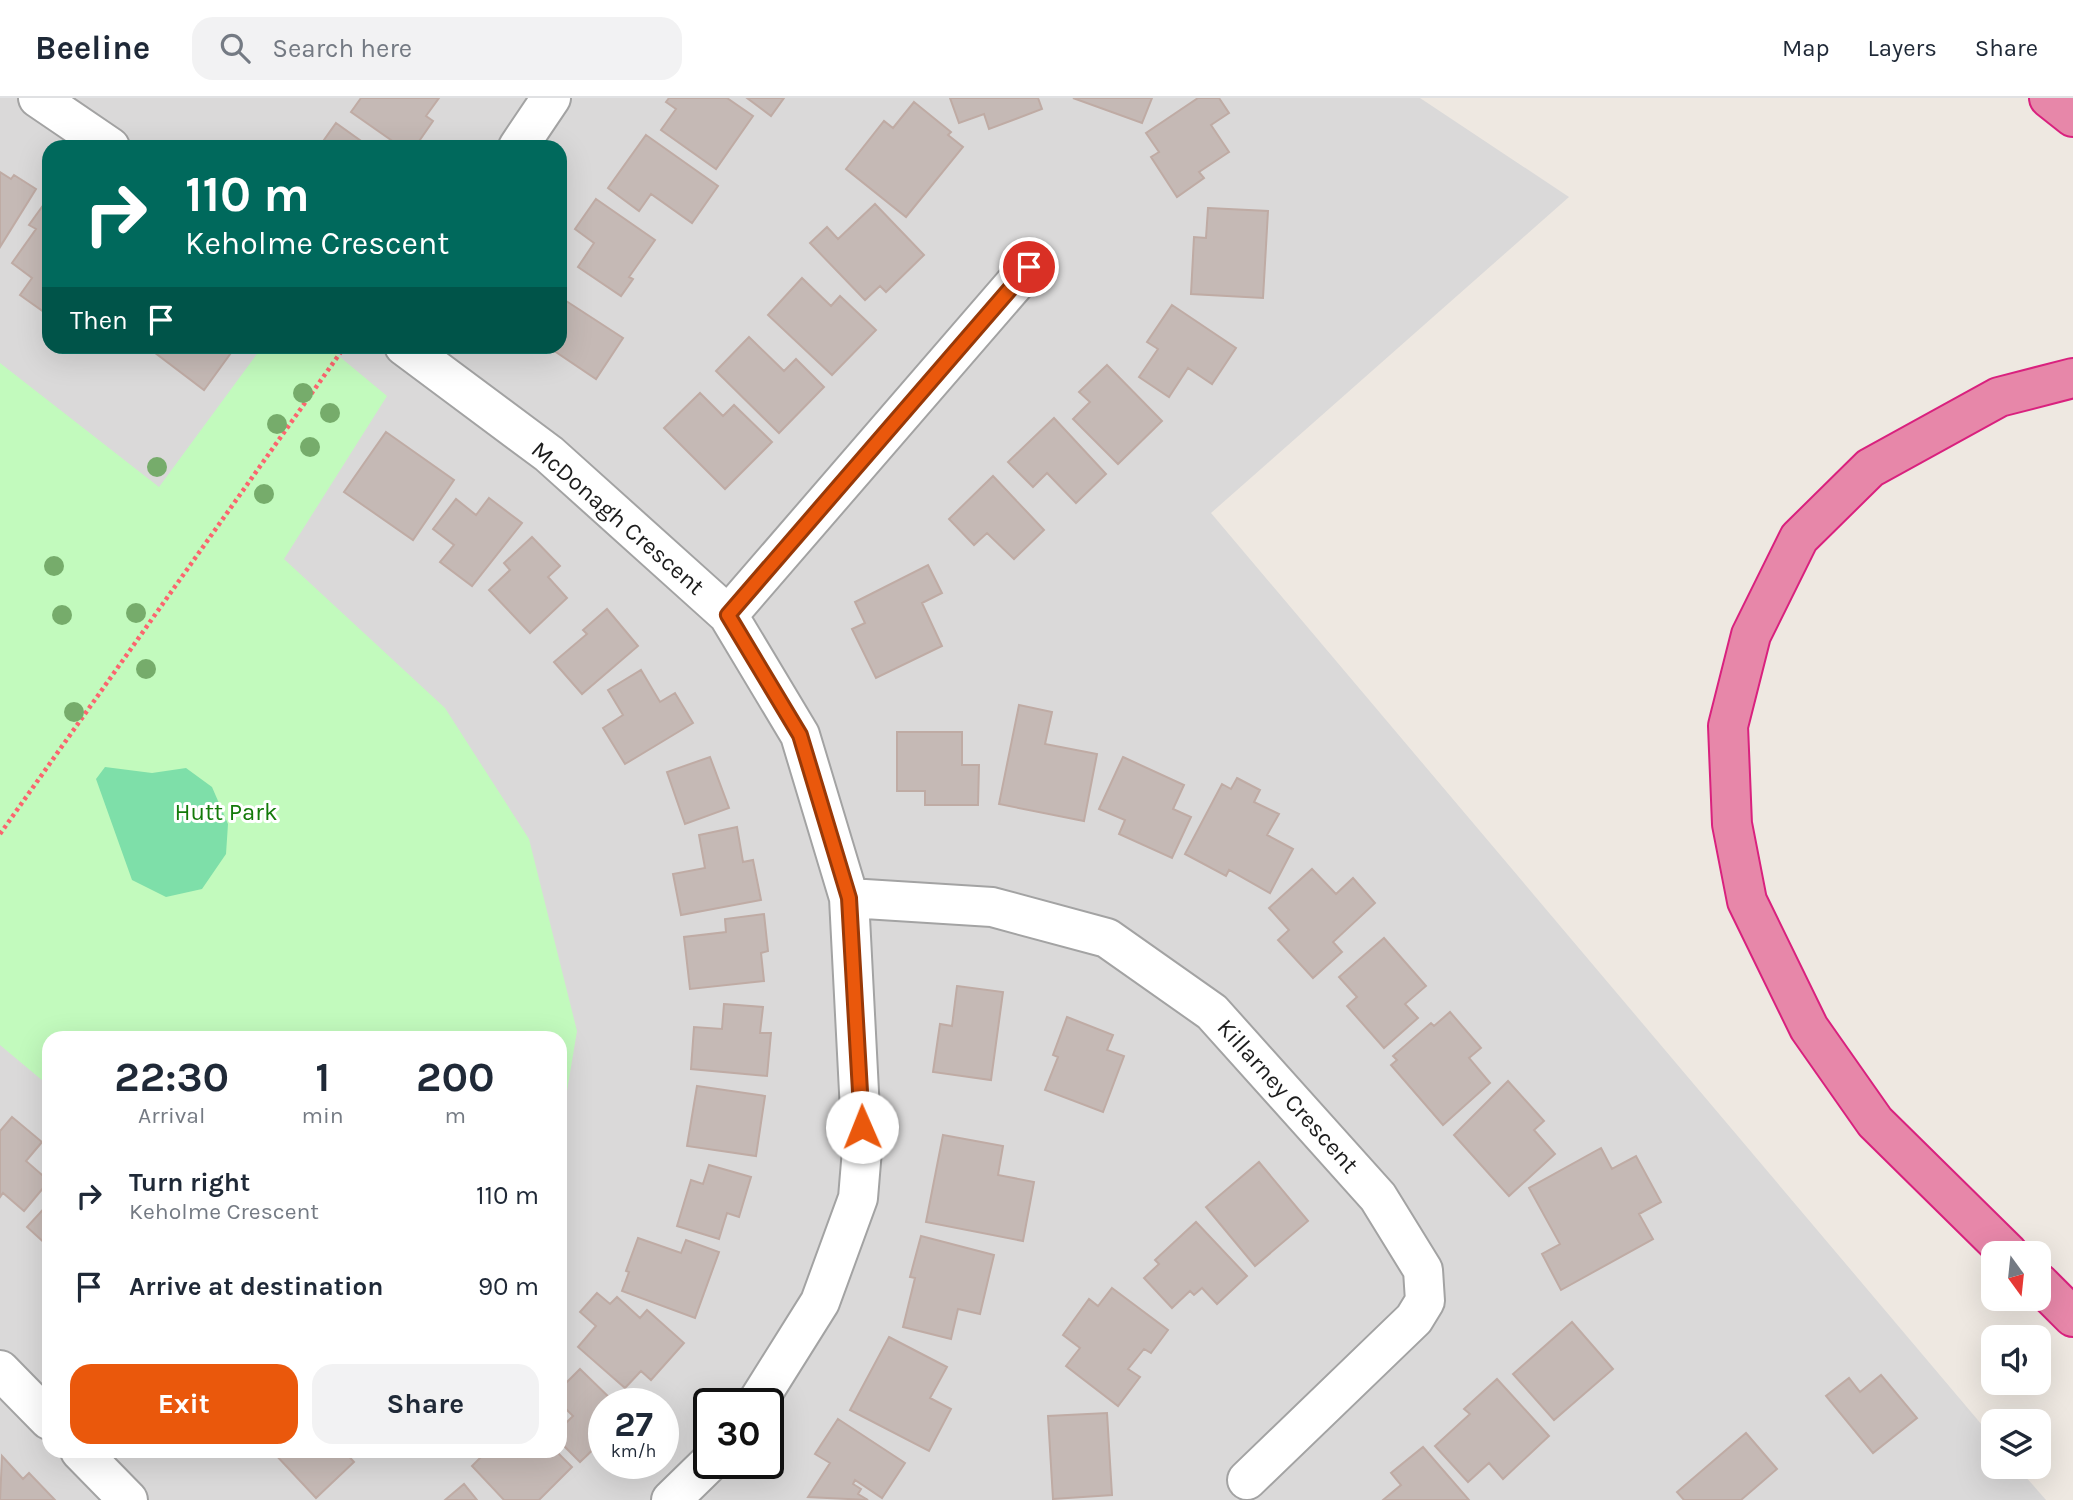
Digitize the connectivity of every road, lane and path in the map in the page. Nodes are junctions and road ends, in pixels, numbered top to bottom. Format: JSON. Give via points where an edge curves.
{"nodes":[{"id":1,"x":38,"y":98,"type":"edge"},
{"id":2,"x":551,"y":98,"type":"edge"},
{"id":3,"x":2049,"y":98,"type":"edge"},
{"id":4,"x":2073,"y":117,"type":"edge"},
{"id":5,"x":100,"y":140,"type":"edge"},
{"id":6,"x":523,"y":140,"type":"edge"},
{"id":7,"x":1029,"y":267,"type":"dead end"},
{"id":8,"x":339,"y":354,"type":"edge"},
{"id":9,"x":415,"y":354,"type":"edge"},
{"id":10,"x":2073,"y":378,"type":"edge"},
{"id":11,"x":728,"y":615,"type":"junction"},
{"id":12,"x":0,"y":834,"type":"edge"},
{"id":13,"x":849,"y":898,"type":"junction"},
{"id":14,"x":1996,"y":1241,"type":"edge"},
{"id":15,"x":2051,"y":1295,"type":"edge"},
{"id":16,"x":2073,"y":1317,"type":"edge"},
{"id":17,"x":0,"y":1370,"type":"edge"},
{"id":18,"x":766,"y":1388,"type":"edge"},
{"id":19,"x":42,"y":1413,"type":"edge"},
{"id":20,"x":87,"y":1458,"type":"edge"},
{"id":21,"x":693,"y":1479,"type":"edge"},
{"id":22,"x":1247,"y":1480,"type":"dead end"},
{"id":23,"x":128,"y":1500,"type":"edge"},
{"id":24,"x":671,"y":1500,"type":"edge"}],
"edges":[{"from":1,"to":5,"type":"street"},
{"from":2,"to":6,"type":"street"},
{"from":3,"to":4,"type":"highway"},
{"from":7,"to":11,"type":"street"},
{"from":8,"to":12,"type":"path"},
{"from":9,"to":11,"type":"street","name":"McDonagh Crescent","via":[[549,454]]},
{"from":10,"to":14,"type":"highway","via":[[1999,397],[1870,468],[1799,538],[1751,635],[1728,726],[1732,824],[1747,901],[1809,1028],[1875,1122]]},
{"from":11,"to":13,"type":"street","name":"McDonagh Crescent","via":[[800,735]]},
{"from":13,"to":18,"type":"street","name":"McDonagh Crescent","via":[[861,1082],[858,1198],[820,1302]]},
{"from":13,"to":22,"type":"street","name":"Killarney Crescent","via":[[992,907],[1107,938],[1212,1012],[1378,1197],[1423,1270],[1425,1301],[1414,1319]]},
{"from":15,"to":16,"type":"highway"},
{"from":17,"to":19,"type":"street"},
{"from":20,"to":23,"type":"street"},
{"from":21,"to":24,"type":"street"}]}
